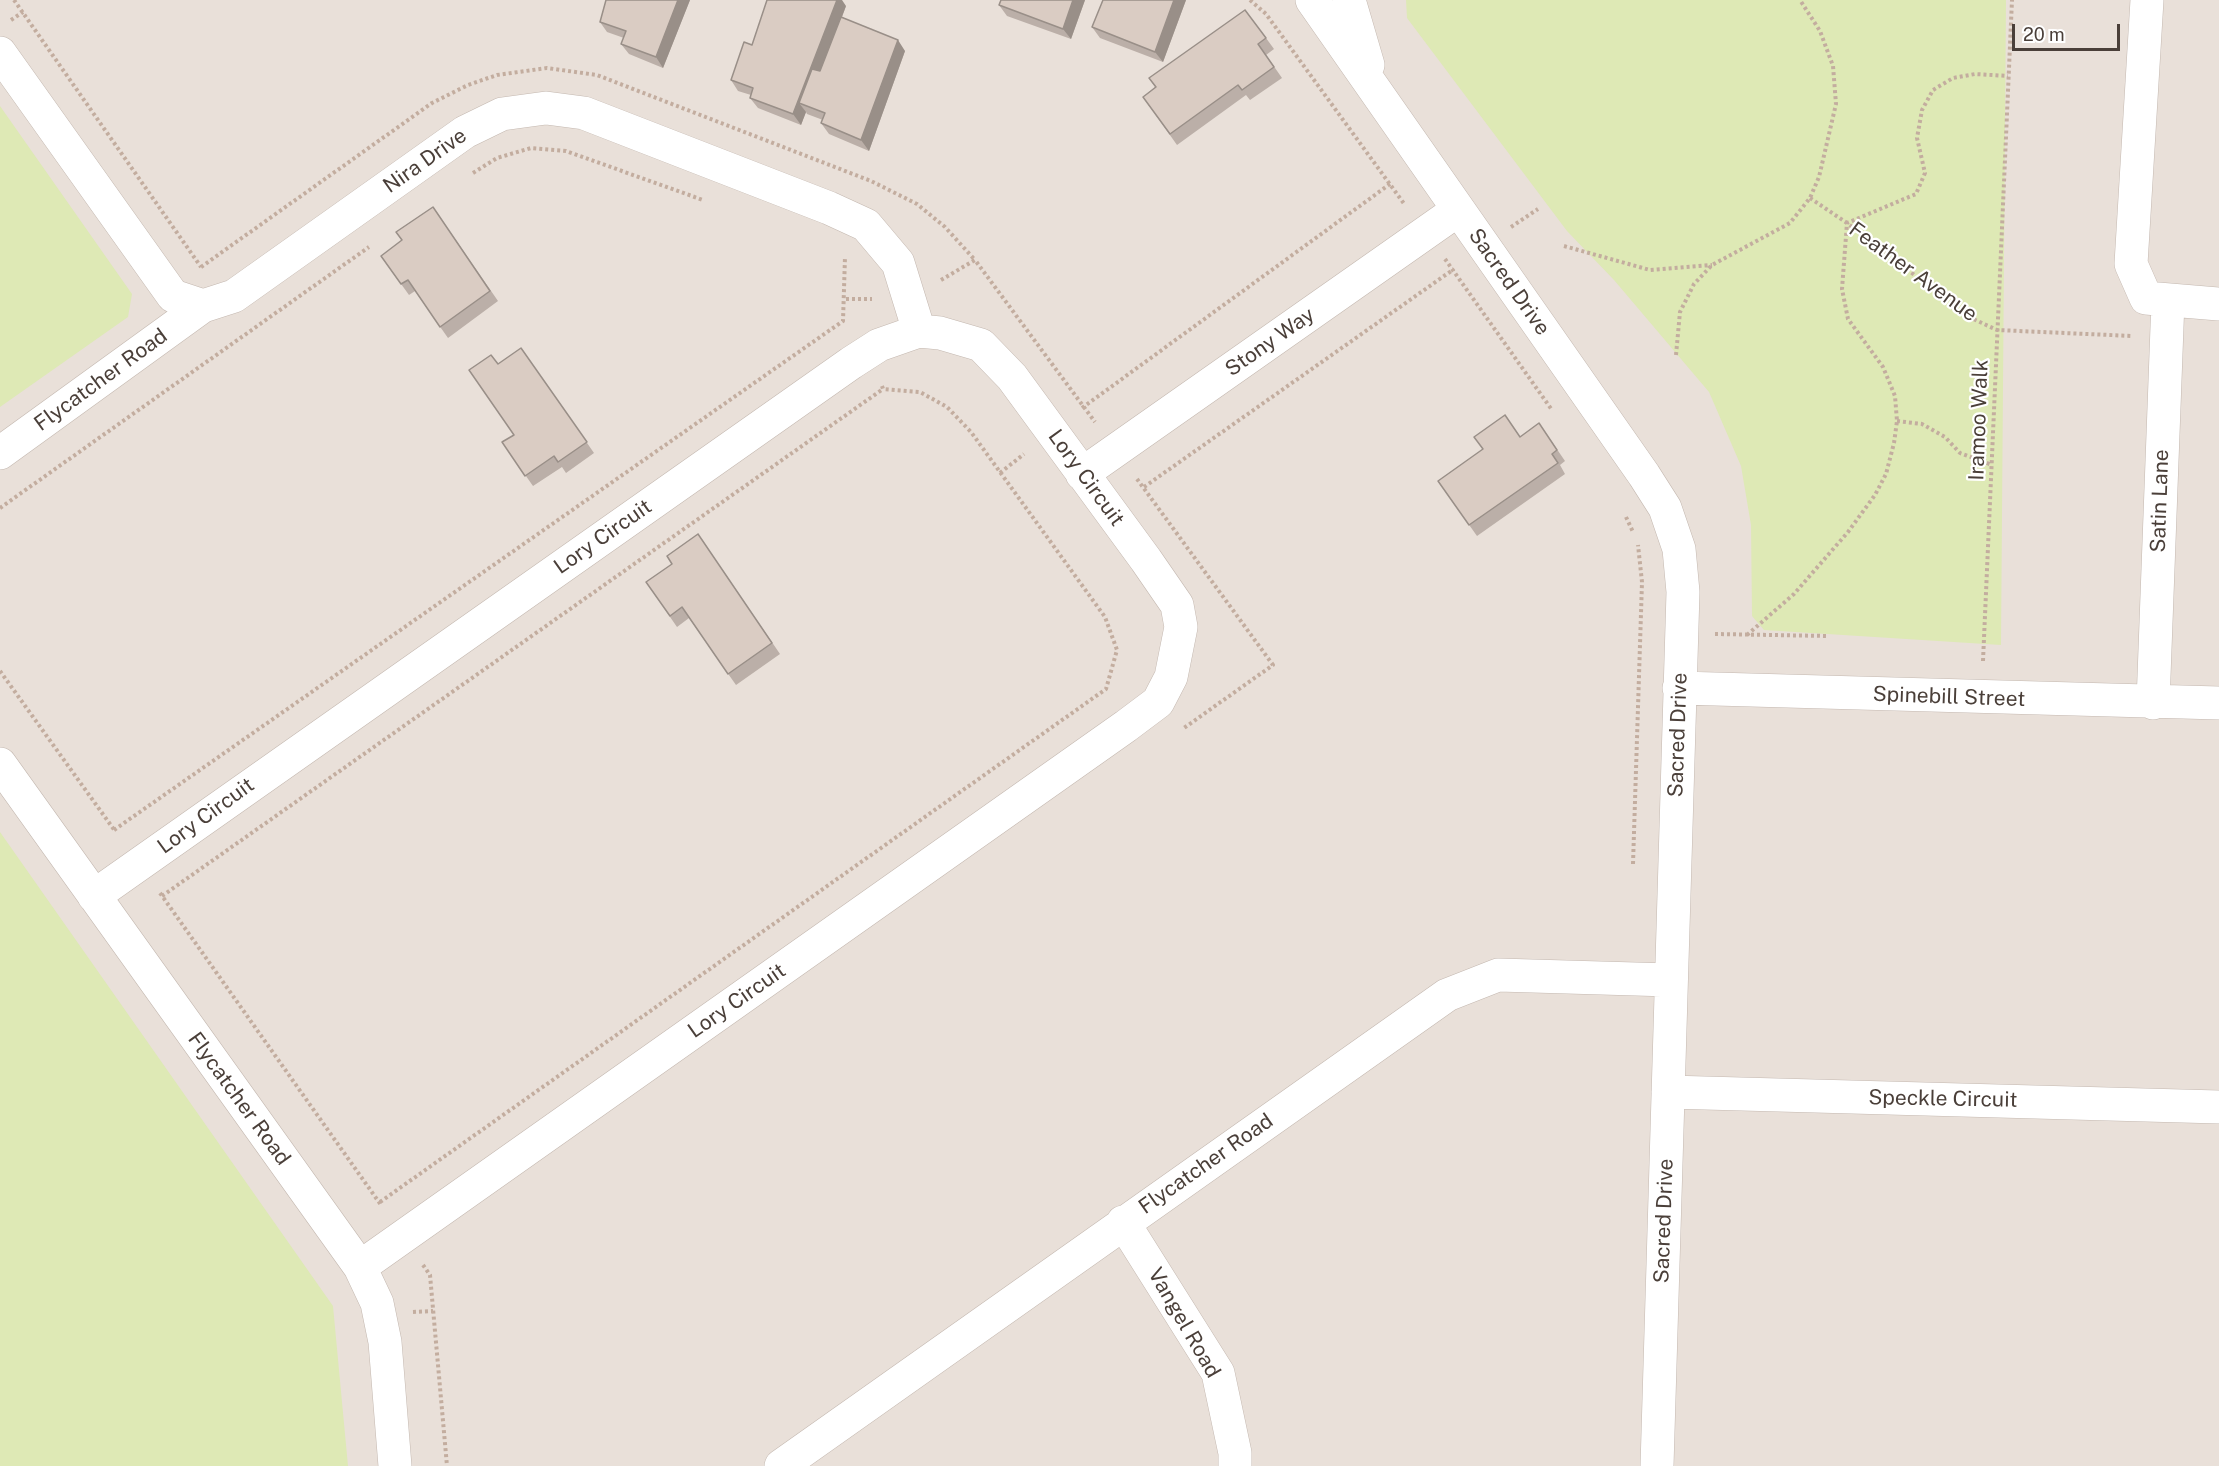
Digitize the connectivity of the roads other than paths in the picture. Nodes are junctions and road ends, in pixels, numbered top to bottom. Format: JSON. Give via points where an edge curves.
{"nodes":[{"id":1,"x":1312,"y":0,"type":"edge"},
{"id":2,"x":1349,"y":0,"type":"edge"},
{"id":3,"x":2147,"y":0,"type":"edge"},
{"id":4,"x":0,"y":53,"type":"edge"},
{"id":5,"x":1378,"y":96,"type":"junction"},
{"id":6,"x":1458,"y":210,"type":"junction"},
{"id":7,"x":2168,"y":300,"type":"junction"},
{"id":8,"x":214,"y":303,"type":"junction"},
{"id":9,"x":2219,"y":304,"type":"edge"},
{"id":10,"x":919,"y":331,"type":"junction"},
{"id":11,"x":0,"y":453,"type":"edge"},
{"id":12,"x":1082,"y":474,"type":"junction"},
{"id":13,"x":1679,"y":688,"type":"junction"},
{"id":14,"x":2153,"y":703,"type":"junction"},
{"id":15,"x":2219,"y":703,"type":"edge"},
{"id":16,"x":0,"y":764,"type":"edge"},
{"id":17,"x":94,"y":896,"type":"junction"},
{"id":18,"x":1670,"y":980,"type":"junction"},
{"id":19,"x":1668,"y":1092,"type":"junction"},
{"id":20,"x":2219,"y":1107,"type":"edge"},
{"id":21,"x":1123,"y":1222,"type":"junction"},
{"id":22,"x":360,"y":1267,"type":"junction"},
{"id":23,"x":395,"y":1466,"type":"edge"},
{"id":24,"x":781,"y":1466,"type":"edge"},
{"id":25,"x":1235,"y":1466,"type":"edge"},
{"id":26,"x":1657,"y":1466,"type":"edge"}],
"edges":[{"from":1,"to":5,"type":"street","name":"Sacred Drive"},
{"from":2,"to":5,"type":"street","name":"Sacred Drive"},
{"from":3,"to":7,"type":"street","via":[[2131,264],[2146,298]]},
{"from":4,"to":8,"type":"street","via":[[173,296]]},
{"from":5,"to":6,"type":"street","name":"Sacred Drive"},
{"from":6,"to":12,"type":"street","name":"Stony Way"},
{"from":6,"to":13,"type":"street","name":"Sacred Drive","via":[[1665,508],[1679,549],[1683,592]]},
{"from":7,"to":9,"type":"street"},
{"from":7,"to":14,"type":"street","name":"Satin Lane"},
{"from":8,"to":10,"type":"street","name":"Nira Drive","via":[[234,296],[465,132],[502,114],[546,108],[584,113],[866,225],[898,263]]},
{"from":8,"to":11,"type":"street","name":"Flycatcher Road"},
{"from":10,"to":12,"type":"street","name":"Lory Circuit","via":[[981,345],[1012,376]]},
{"from":10,"to":17,"type":"street","name":"Lory Circuit","via":[[865,354]]},
{"from":12,"to":22,"type":"street","name":"Lory Circuit","via":[[1177,604],[1181,627],[1178,650],[1171,677],[1158,702]]},
{"from":13,"to":14,"type":"street","name":"Spinebill Street"},
{"from":13,"to":18,"type":"street","name":"Sacred Drive"},
{"from":14,"to":15,"type":"street","name":"Spinebill Street"},
{"from":16,"to":17,"type":"street","name":"Flycatcher Road"},
{"from":17,"to":22,"type":"street","name":"Flycatcher Road"},
{"from":18,"to":19,"type":"street","name":"Sacred Drive"},
{"from":18,"to":21,"type":"street","name":"Flycatcher Road","via":[[1498,975],[1447,995]]},
{"from":19,"to":20,"type":"street","name":"Speckle Circuit"},
{"from":19,"to":26,"type":"street","name":"Sacred Drive"},
{"from":21,"to":24,"type":"street","name":"Flycatcher Road"},
{"from":21,"to":25,"type":"street","name":"Vangel Road","via":[[1218,1373]]},
{"from":22,"to":23,"type":"street","name":"Flycatcher Road","via":[[377,1303],[385,1342]]}]}
